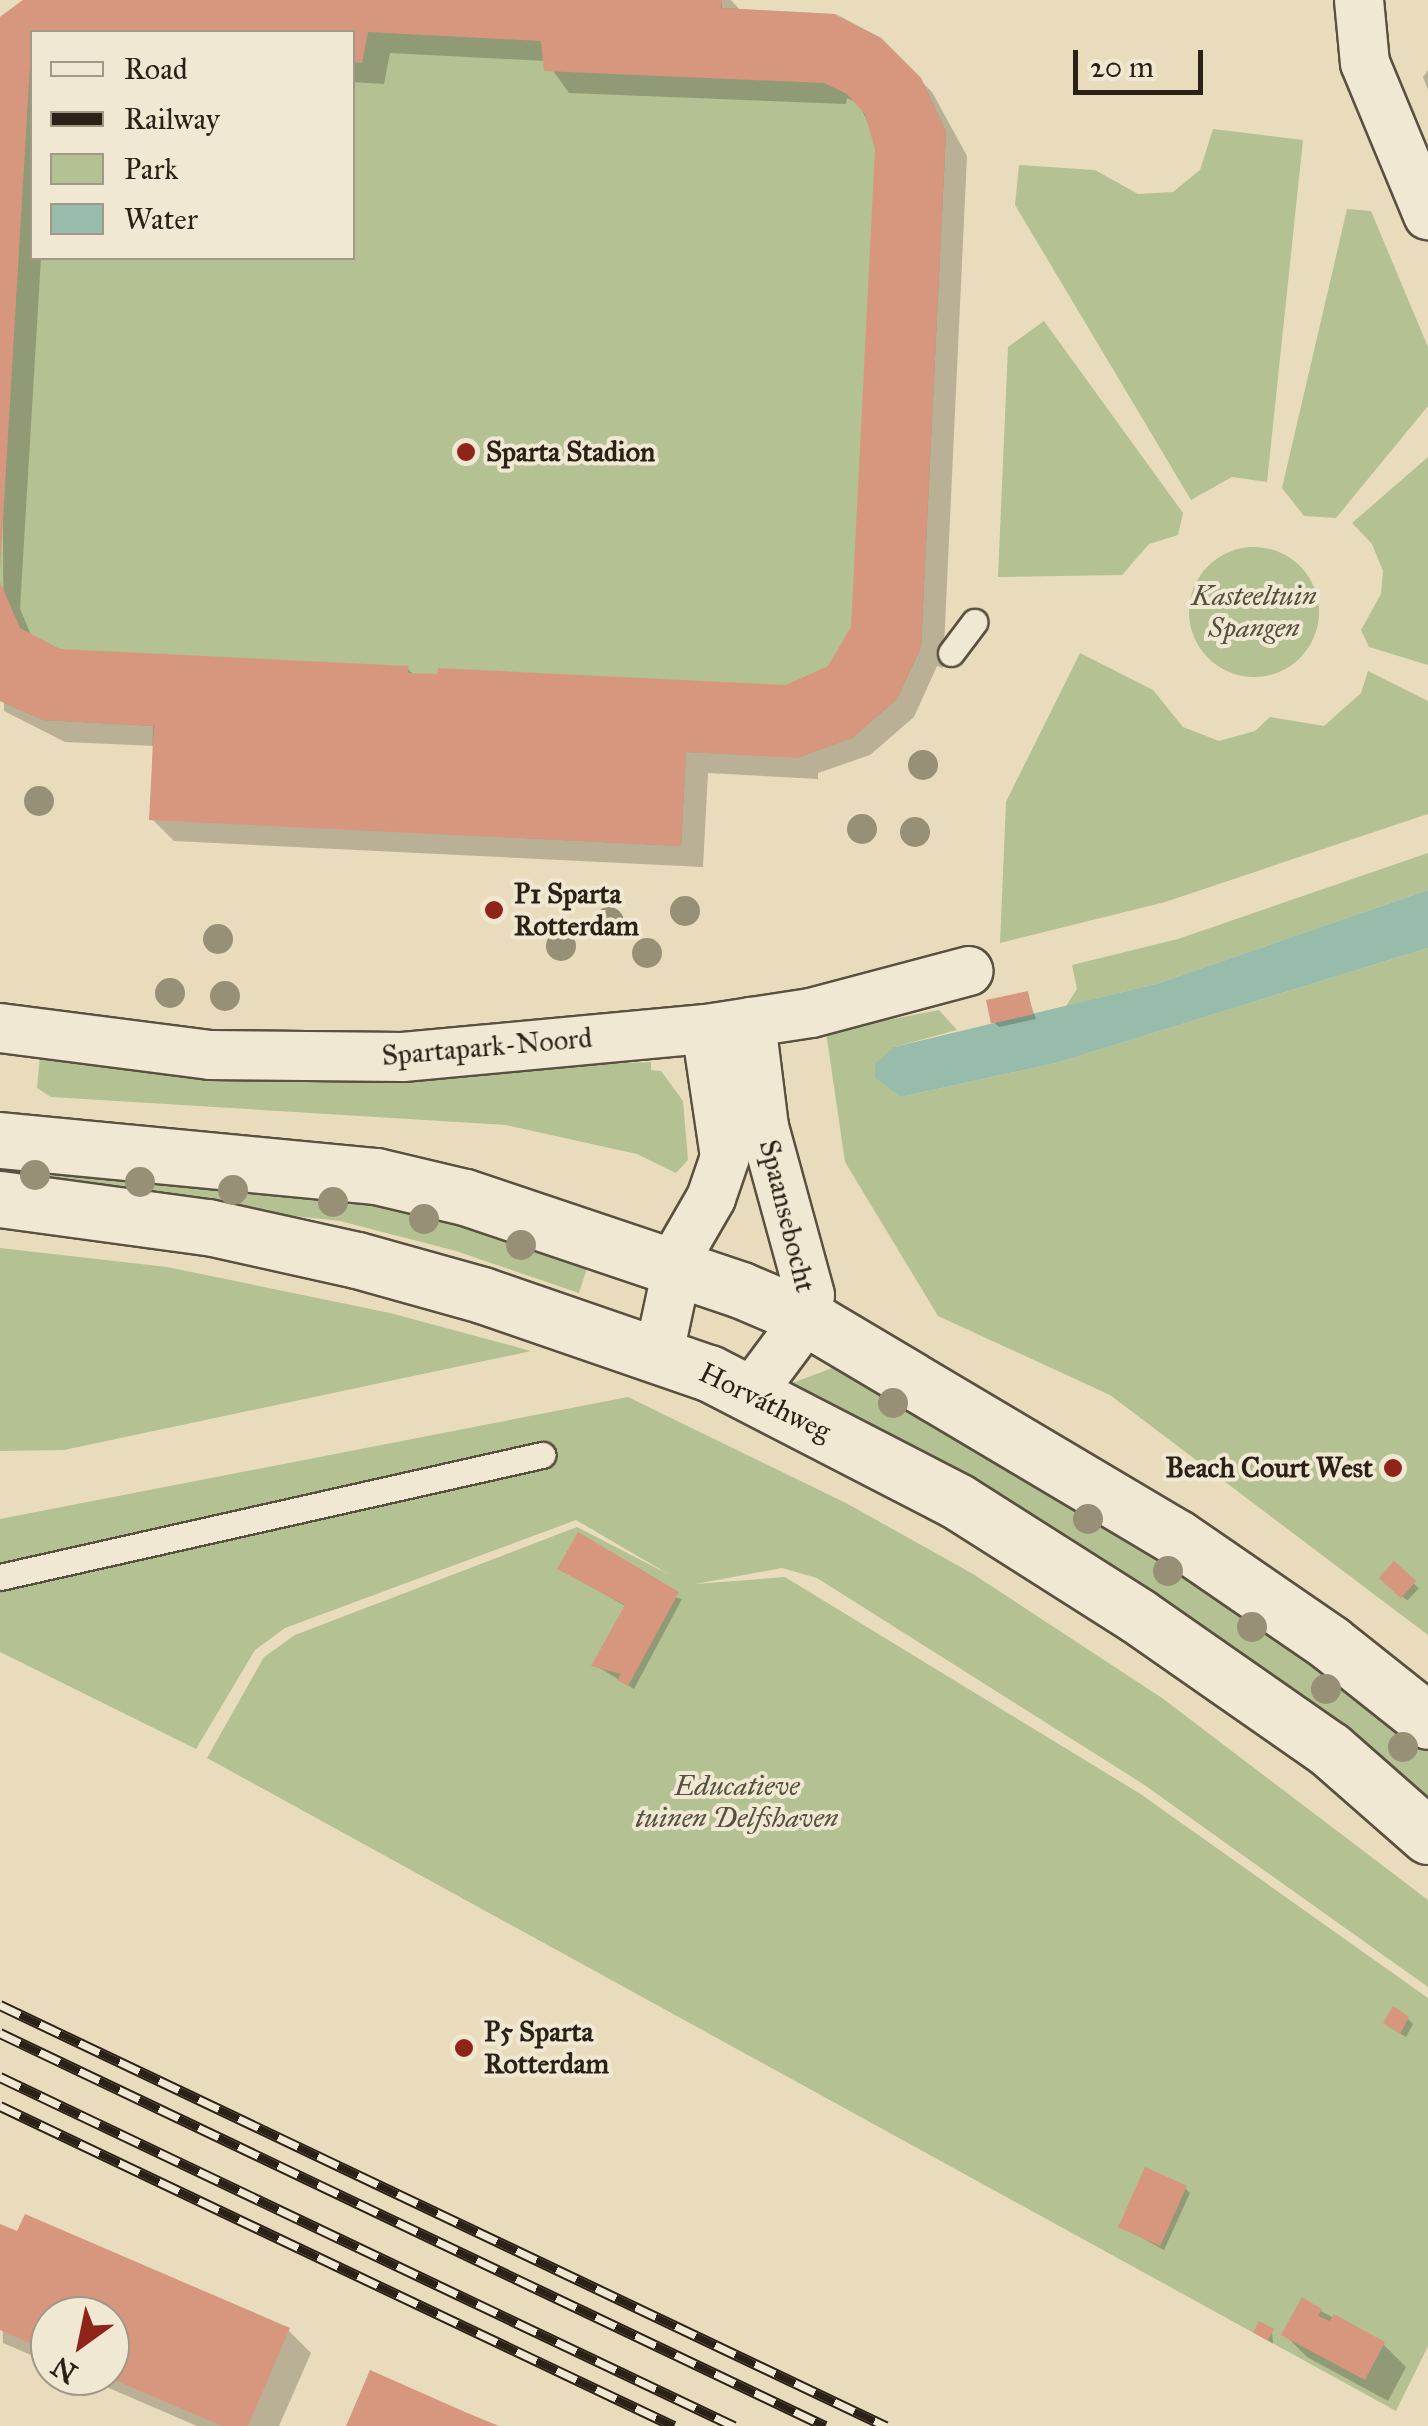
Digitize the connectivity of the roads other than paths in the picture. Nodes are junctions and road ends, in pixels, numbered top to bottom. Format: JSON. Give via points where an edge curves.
{"nodes":[{"id":1,"x":1360,"y":0,"type":"edge"},
{"id":2,"x":1428,"y":215,"type":"edge"},
{"id":3,"x":974,"y":622,"type":"dead end"},
{"id":4,"x":952,"y":653,"type":"dead end"},
{"id":5,"x":969,"y":971,"type":"dead end"},
{"id":6,"x":729,"y":1025,"type":"junction"},
{"id":7,"x":0,"y":1028,"type":"edge"},
{"id":8,"x":0,"y":1140,"type":"edge"},
{"id":9,"x":0,"y":1198,"type":"edge"},
{"id":10,"x":676,"y":1265,"type":"junction"},
{"id":11,"x":807,"y":1318,"type":"junction"},
{"id":12,"x":658,"y":1352,"type":"junction"},
{"id":13,"x":751,"y":1393,"type":"junction"},
{"id":14,"x":542,"y":1455,"type":"dead end"},
{"id":15,"x":0,"y":1576,"type":"edge"},
{"id":16,"x":1428,"y":1722,"type":"edge"},
{"id":17,"x":1428,"y":1836,"type":"edge"}],
"edges":[{"from":1,"to":2,"type":"street","via":[[1365,62]]},
{"from":3,"to":4,"type":"lane"},
{"from":5,"to":6,"type":"street","name":"Spartapark-Noord"},
{"from":6,"to":7,"type":"street","name":"Spartapark-Noord","via":[[403,1057],[210,1055]]},
{"from":6,"to":10,"type":"street","name":"Spaansebocht","via":[[725,1157]]},
{"from":6,"to":11,"type":"street","name":"Spaansebocht","via":[[810,1283]]},
{"from":8,"to":10,"type":"main road","via":[[376,1176],[465,1197]]},
{"from":9,"to":12,"type":"main road","name":"Horváthweg","via":[[294,1246],[435,1280]]},
{"from":10,"to":11,"type":"main road"},
{"from":10,"to":12,"type":"street","name":"Spaansebocht"},
{"from":11,"to":13,"type":"street","name":"Spaansebocht"},
{"from":11,"to":16,"type":"main road","via":[[1176,1537],[1330,1643]]},
{"from":12,"to":13,"type":"main road","name":"Horváthweg"},
{"from":13,"to":17,"type":"main road","name":"Horváthweg","via":[[956,1501],[1138,1616],[1329,1749]]},
{"from":14,"to":15,"type":"lane"}]}
